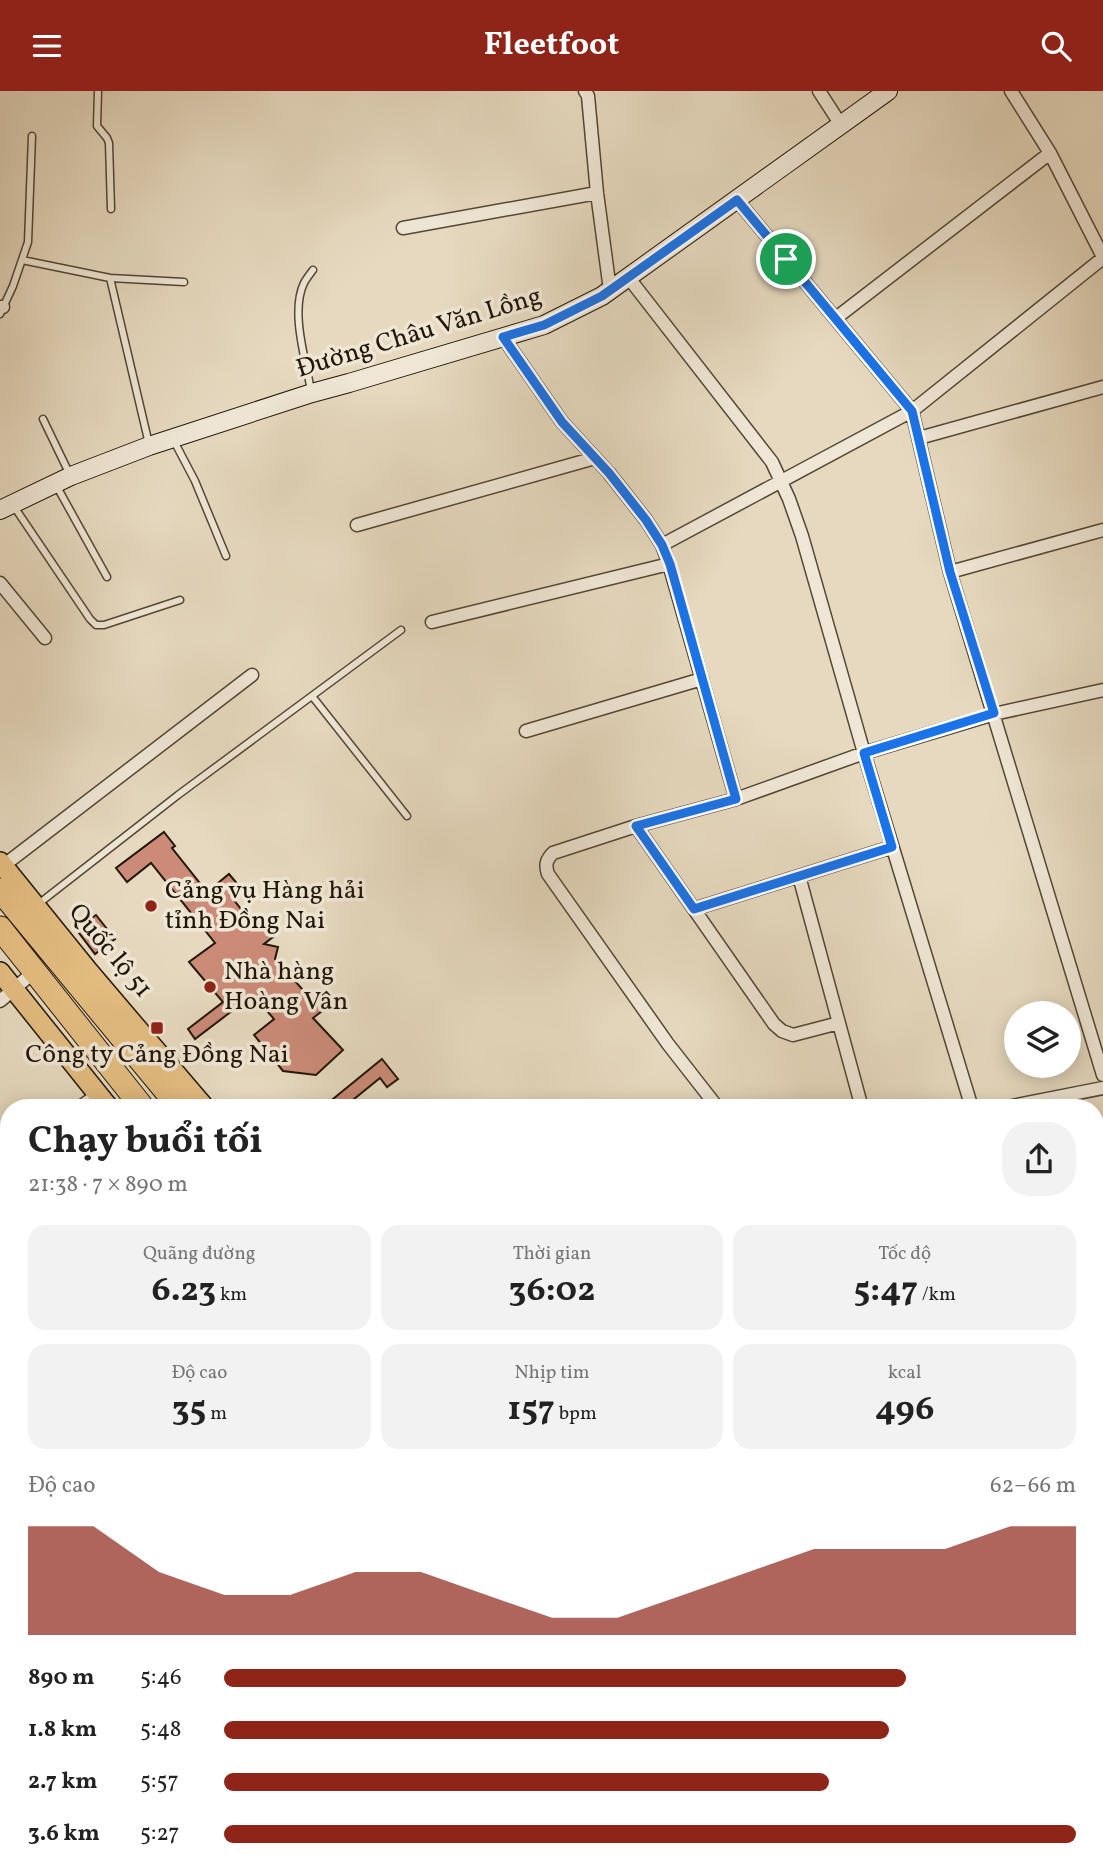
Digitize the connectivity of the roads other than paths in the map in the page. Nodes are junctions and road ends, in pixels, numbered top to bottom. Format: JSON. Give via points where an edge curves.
{"nodes":[{"id":1,"x":98,"y":91,"type":"edge"},
{"id":2,"x":585,"y":91,"type":"edge"},
{"id":3,"x":819,"y":91,"type":"edge"},
{"id":4,"x":888,"y":91,"type":"edge"},
{"id":5,"x":1011,"y":91,"type":"edge"},
{"id":6,"x":841,"y":125,"type":"junction"},
{"id":7,"x":32,"y":136,"type":"dead end"},
{"id":8,"x":1050,"y":153,"type":"junction"},
{"id":9,"x":597,"y":193,"type":"junction"},
{"id":10,"x":737,"y":200,"type":"junction"},
{"id":11,"x":111,"y":209,"type":"dead end"},
{"id":12,"x":403,"y":228,"type":"dead end"},
{"id":13,"x":1103,"y":257,"type":"edge"},
{"id":14,"x":22,"y":260,"type":"junction"},
{"id":15,"x":313,"y":270,"type":"dead end"},
{"id":16,"x":628,"y":277,"type":"junction"},
{"id":17,"x":110,"y":278,"type":"junction"},
{"id":18,"x":184,"y":282,"type":"dead end"},
{"id":19,"x":610,"y":290,"type":"junction"},
{"id":20,"x":1,"y":309,"type":"edge"},
{"id":21,"x":836,"y":318,"type":"junction"},
{"id":22,"x":503,"y":337,"type":"junction"},
{"id":23,"x":1103,"y":387,"type":"edge"},
{"id":24,"x":312,"y":393,"type":"junction"},
{"id":25,"x":912,"y":411,"type":"junction"},
{"id":26,"x":43,"y":419,"type":"dead end"},
{"id":27,"x":919,"y":438,"type":"junction"},
{"id":28,"x":173,"y":439,"type":"junction"},
{"id":29,"x":149,"y":446,"type":"junction"},
{"id":30,"x":595,"y":458,"type":"junction"},
{"id":31,"x":63,"y":480,"type":"junction"},
{"id":32,"x":780,"y":481,"type":"junction"},
{"id":33,"x":6,"y":506,"type":"edge"},
{"id":34,"x":357,"y":526,"type":"dead end"},
{"id":35,"x":1103,"y":530,"type":"edge"},
{"id":36,"x":662,"y":545,"type":"junction"},
{"id":37,"x":226,"y":557,"type":"dead end"},
{"id":38,"x":670,"y":564,"type":"junction"},
{"id":39,"x":950,"y":572,"type":"junction"},
{"id":40,"x":107,"y":577,"type":"dead end"},
{"id":41,"x":0,"y":583,"type":"edge"},
{"id":42,"x":180,"y":600,"type":"dead end"},
{"id":43,"x":432,"y":622,"type":"dead end"},
{"id":44,"x":401,"y":629,"type":"dead end"},
{"id":45,"x":45,"y":638,"type":"dead end"},
{"id":46,"x":252,"y":675,"type":"dead end"},
{"id":47,"x":702,"y":679,"type":"junction"},
{"id":48,"x":1103,"y":690,"type":"edge"},
{"id":49,"x":312,"y":696,"type":"junction"},
{"id":50,"x":994,"y":713,"type":"junction"},
{"id":51,"x":526,"y":731,"type":"dead end"},
{"id":52,"x":864,"y":753,"type":"junction"},
{"id":53,"x":736,"y":799,"type":"junction"},
{"id":54,"x":407,"y":816,"type":"dead end"},
{"id":55,"x":636,"y":826,"type":"junction"},
{"id":56,"x":892,"y":847,"type":"junction"},
{"id":57,"x":2,"y":864,"type":"edge"},
{"id":58,"x":799,"y":876,"type":"junction"},
{"id":59,"x":0,"y":890,"type":"edge"},
{"id":60,"x":694,"y":909,"type":"junction"},
{"id":61,"x":29,"y":911,"type":"junction"},
{"id":62,"x":0,"y":928,"type":"edge"},
{"id":63,"x":35,"y":971,"type":"junction"},
{"id":64,"x":0,"y":972,"type":"edge"},
{"id":65,"x":7,"y":995,"type":"edge"},
{"id":66,"x":839,"y":1023,"type":"junction"},
{"id":67,"x":1103,"y":1075,"type":"edge"},
{"id":68,"x":1103,"y":1088,"type":"edge"},
{"id":69,"x":101,"y":1099,"type":"edge"},
{"id":70,"x":136,"y":1099,"type":"edge"},
{"id":71,"x":173,"y":1099,"type":"edge"},
{"id":72,"x":197,"y":1099,"type":"edge"},
{"id":73,"x":711,"y":1099,"type":"edge"},
{"id":74,"x":860,"y":1099,"type":"edge"},
{"id":75,"x":969,"y":1099,"type":"edge"},
{"id":76,"x":1064,"y":1099,"type":"edge"}],
"edges":[{"from":1,"to":11,"type":"lane","via":[[97,126],[109,143]]},
{"from":2,"to":9,"type":"street"},
{"from":3,"to":6,"type":"street"},
{"from":4,"to":6,"type":"street","name":"Đường Châu Văn Lồng"},
{"from":5,"to":8,"type":"street"},
{"from":6,"to":10,"type":"street","name":"Đường Châu Văn Lồng"},
{"from":7,"to":14,"type":"lane","via":[[28,242]]},
{"from":8,"to":13,"type":"street"},
{"from":8,"to":21,"type":"street"},
{"from":9,"to":12,"type":"street"},
{"from":9,"to":19,"type":"street"},
{"from":10,"to":16,"type":"street","name":"Đường Châu Văn Lồng"},
{"from":10,"to":21,"type":"street"},
{"from":13,"to":25,"type":"street"},
{"from":14,"to":17,"type":"lane"},
{"from":14,"to":20,"type":"lane"},
{"from":15,"to":24,"type":"lane","via":[[299,302],[299,327]]},
{"from":16,"to":19,"type":"street","name":"Đường Châu Văn Lồng"},
{"from":16,"to":32,"type":"street","via":[[772,462]]},
{"from":17,"to":18,"type":"lane"},
{"from":17,"to":29,"type":"lane"},
{"from":19,"to":22,"type":"street","name":"Đường Châu Văn Lồng","via":[[544,325]]},
{"from":21,"to":25,"type":"street"},
{"from":22,"to":24,"type":"street","name":"Đường Châu Văn Lồng"},
{"from":22,"to":30,"type":"street","via":[[562,422]]},
{"from":23,"to":27,"type":"street"},
{"from":24,"to":28,"type":"street","name":"Đường Châu Văn Lồng"},
{"from":25,"to":27,"type":"street"},
{"from":25,"to":32,"type":"street"},
{"from":26,"to":31,"type":"lane"},
{"from":27,"to":39,"type":"street"},
{"from":28,"to":29,"type":"street","name":"Đường Châu Văn Lồng"},
{"from":28,"to":37,"type":"lane"},
{"from":29,"to":31,"type":"street","name":"Đường Châu Văn Lồng"},
{"from":30,"to":34,"type":"street"},
{"from":30,"to":36,"type":"street"},
{"from":31,"to":33,"type":"street","name":"Đường Châu Văn Lồng"},
{"from":31,"to":40,"type":"lane"},
{"from":32,"to":36,"type":"street"},
{"from":32,"to":52,"type":"street","via":[[802,536]]},
{"from":33,"to":42,"type":"lane","via":[[96,625]]},
{"from":35,"to":39,"type":"street"},
{"from":36,"to":38,"type":"street"},
{"from":38,"to":43,"type":"street"},
{"from":38,"to":47,"type":"street"},
{"from":39,"to":50,"type":"street"},
{"from":41,"to":45,"type":"street"},
{"from":44,"to":49,"type":"lane"},
{"from":46,"to":57,"type":"street"},
{"from":47,"to":51,"type":"street"},
{"from":47,"to":53,"type":"street"},
{"from":48,"to":50,"type":"street"},
{"from":49,"to":54,"type":"lane"},
{"from":49,"to":61,"type":"lane"},
{"from":50,"to":52,"type":"street"},
{"from":50,"to":67,"type":"street"},
{"from":52,"to":53,"type":"street"},
{"from":52,"to":56,"type":"street"},
{"from":53,"to":55,"type":"street"},
{"from":55,"to":60,"type":"street"},
{"from":55,"to":73,"type":"street","via":[[553,853],[545,865]]},
{"from":56,"to":58,"type":"street"},
{"from":56,"to":75,"type":"street"},
{"from":57,"to":61,"type":"main road","name":"Quốc lộ 51"},
{"from":58,"to":60,"type":"street"},
{"from":58,"to":66,"type":"street"},
{"from":59,"to":61,"type":"highway","name":"Quốc lộ 51"},
{"from":60,"to":66,"type":"street","via":[[782,1031],[793,1035]]},
{"from":61,"to":71,"type":"highway","name":"Quốc lộ 51"},
{"from":61,"to":72,"type":"main road","name":"Quốc lộ 51","via":[[89,972]]},
{"from":62,"to":63,"type":"highway"},
{"from":63,"to":65,"type":"street"},
{"from":63,"to":70,"type":"highway"},
{"from":64,"to":65,"type":"main road"},
{"from":65,"to":69,"type":"main road"},
{"from":66,"to":74,"type":"street"},
{"from":68,"to":76,"type":"street"}]}
